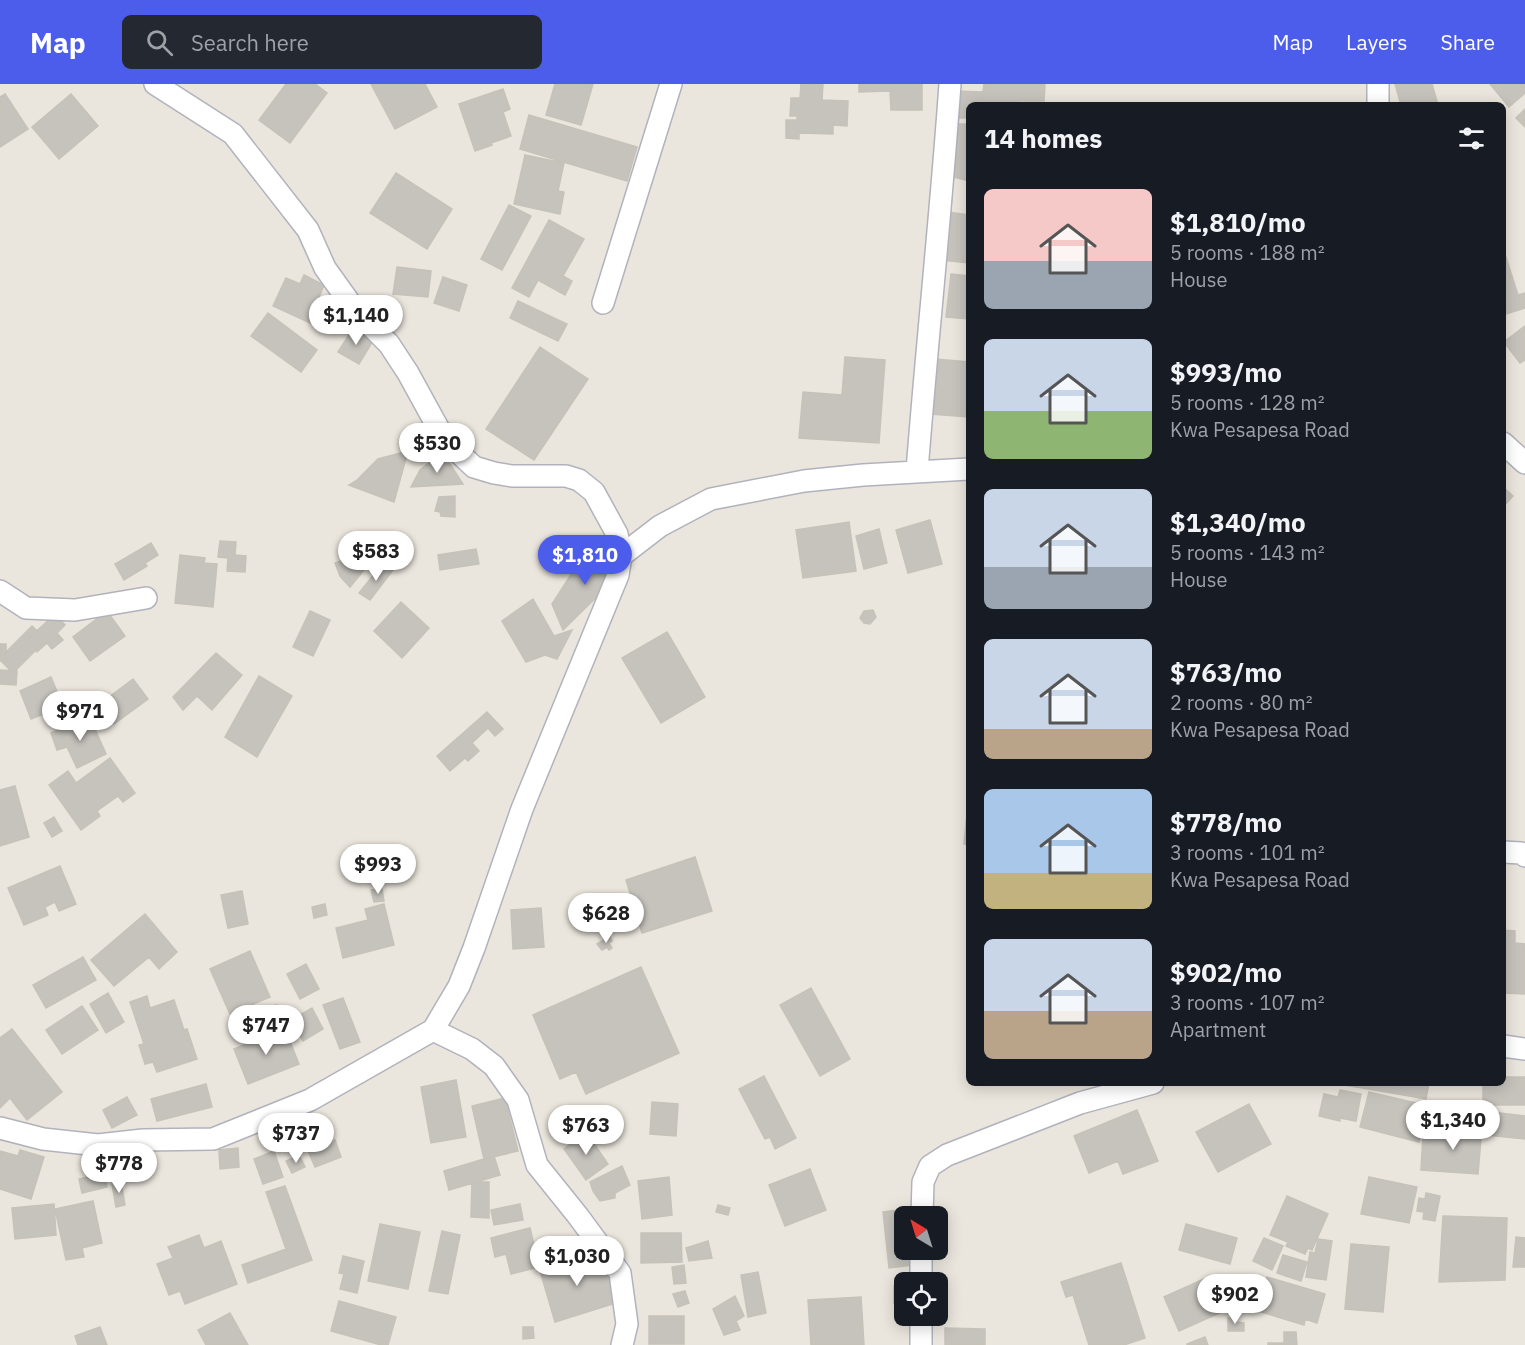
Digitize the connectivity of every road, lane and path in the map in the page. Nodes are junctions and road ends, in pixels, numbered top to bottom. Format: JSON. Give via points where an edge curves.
{"nodes":[{"id":1,"x":155,"y":84,"type":"edge"},
{"id":2,"x":671,"y":84,"type":"edge"},
{"id":3,"x":950,"y":84,"type":"edge"},
{"id":4,"x":1378,"y":84,"type":"edge"},
{"id":5,"x":1378,"y":102,"type":"edge"},
{"id":6,"x":603,"y":303,"type":"dead end"},
{"id":7,"x":1506,"y":446,"type":"edge"},
{"id":8,"x":1525,"y":463,"type":"edge"},
{"id":9,"x":966,"y":469,"type":"edge"},
{"id":10,"x":917,"y":471,"type":"junction"},
{"id":11,"x":621,"y":556,"type":"junction"},
{"id":12,"x":0,"y":591,"type":"edge"},
{"id":13,"x":146,"y":598,"type":"dead end"},
{"id":14,"x":1506,"y":852,"type":"edge"},
{"id":15,"x":1525,"y":856,"type":"edge"},
{"id":16,"x":433,"y":1030,"type":"junction"},
{"id":17,"x":1506,"y":1046,"type":"edge"},
{"id":18,"x":1525,"y":1049,"type":"edge"},
{"id":19,"x":1142,"y":1086,"type":"edge"},
{"id":20,"x":0,"y":1128,"type":"edge"},
{"id":21,"x":922,"y":1206,"type":"edge"},
{"id":22,"x":921,"y":1326,"type":"edge"},
{"id":23,"x":622,"y":1345,"type":"edge"},
{"id":24,"x":921,"y":1345,"type":"edge"}],
"edges":[{"from":1,"to":11,"type":"street","via":[[233,134],[308,230],[325,268],[355,310],[389,344],[442,435],[458,452],[474,467],[494,473],[579,480],[594,492],[607,513],[617,534]]},
{"from":2,"to":6,"type":"street"},
{"from":3,"to":10,"type":"street"},
{"from":4,"to":5,"type":"street"},
{"from":7,"to":8,"type":"street"},
{"from":9,"to":10,"type":"street"},
{"from":10,"to":11,"type":"street","via":[[804,481],[711,499],[660,526]]},
{"from":11,"to":16,"type":"street","via":[[618,574],[522,809],[471,957]]},
{"from":12,"to":13,"type":"street","via":[[26,608],[75,610]]},
{"from":14,"to":15,"type":"street"},
{"from":16,"to":20,"type":"street","via":[[310,1100],[213,1139],[98,1145],[43,1139]]},
{"from":16,"to":23,"type":"street","via":[[472,1049],[494,1066],[518,1100],[537,1165],[620,1273],[627,1324]]},
{"from":17,"to":18,"type":"street"},
{"from":19,"to":21,"type":"street","via":[[1080,1103],[939,1161],[930,1166],[923,1182]]},
{"from":22,"to":24,"type":"street"}]}
